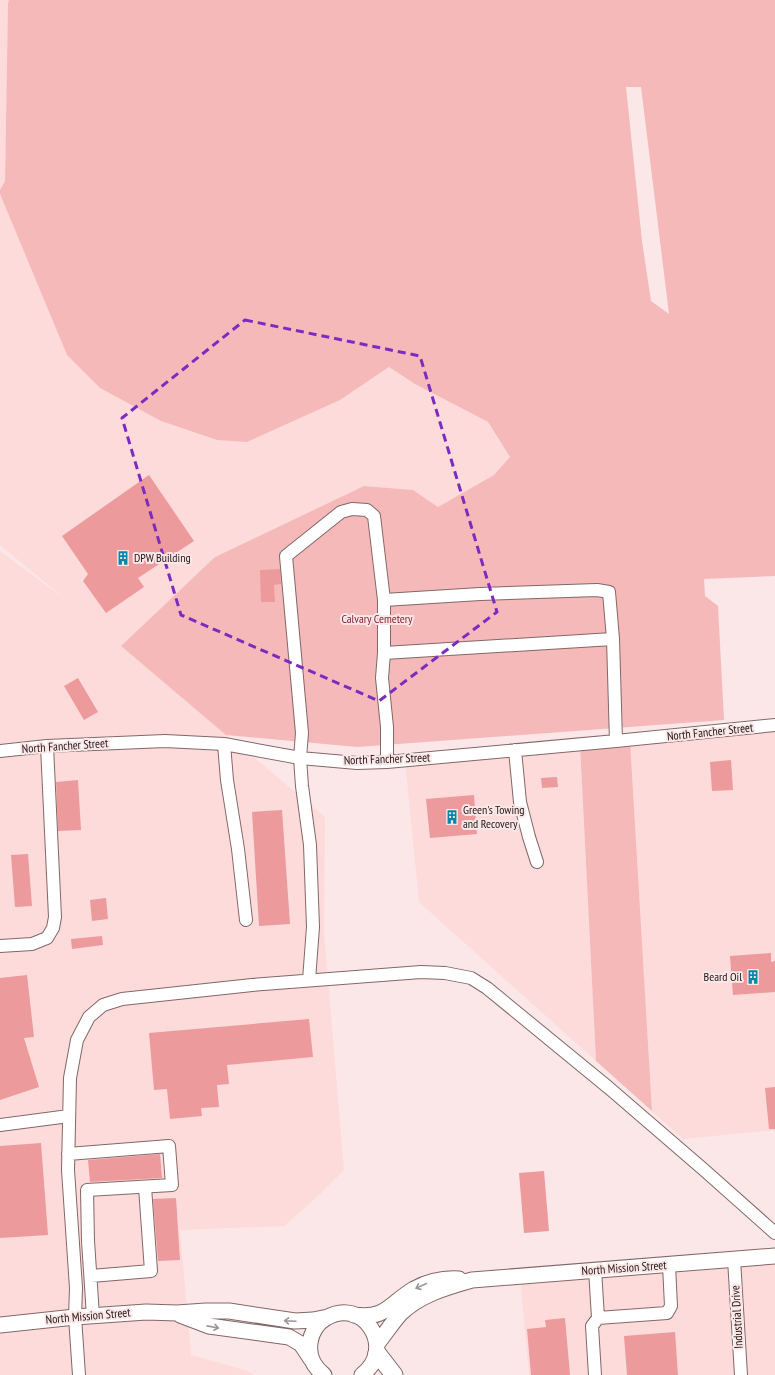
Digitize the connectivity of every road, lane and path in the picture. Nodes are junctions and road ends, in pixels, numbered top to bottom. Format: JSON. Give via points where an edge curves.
{"nodes":[{"id":1,"x":384,"y":600,"type":"junction"},
{"id":2,"x":613,"y":639,"type":"junction"},
{"id":3,"x":384,"y":653,"type":"junction"},
{"id":4,"x":775,"y":725,"type":"edge"},
{"id":5,"x":616,"y":741,"type":"junction"},
{"id":6,"x":224,"y":744,"type":"junction"},
{"id":7,"x":47,"y":746,"type":"junction"},
{"id":8,"x":515,"y":750,"type":"junction"},
{"id":9,"x":0,"y":751,"type":"edge"},
{"id":10,"x":300,"y":758,"type":"junction"},
{"id":11,"x":387,"y":762,"type":"junction"},
{"id":12,"x":537,"y":862,"type":"dead end"},
{"id":13,"x":246,"y":920,"type":"dead end"},
{"id":14,"x":0,"y":946,"type":"edge"},
{"id":15,"x":310,"y":980,"type":"junction"},
{"id":16,"x":69,"y":1116,"type":"junction"},
{"id":17,"x":0,"y":1125,"type":"edge"},
{"id":18,"x":68,"y":1154,"type":"junction"},
{"id":19,"x":145,"y":1187,"type":"junction"},
{"id":20,"x":775,"y":1234,"type":"edge"},
{"id":21,"x":775,"y":1256,"type":"edge"},
{"id":22,"x":734,"y":1259,"type":"junction"},
{"id":23,"x":669,"y":1265,"type":"junction"},
{"id":24,"x":595,"y":1269,"type":"junction"},
{"id":25,"x":91,"y":1276,"type":"junction"},
{"id":26,"x":472,"y":1280,"type":"junction"},
{"id":27,"x":177,"y":1313,"type":"junction"},
{"id":28,"x":353,"y":1314,"type":"junction"},
{"id":29,"x":93,"y":1316,"type":"junction"},
{"id":30,"x":75,"y":1317,"type":"junction"},
{"id":31,"x":328,"y":1317,"type":"junction"},
{"id":32,"x":598,"y":1318,"type":"junction"},
{"id":33,"x":0,"y":1325,"type":"edge"},
{"id":34,"x":377,"y":1349,"type":"junction"},
{"id":35,"x":312,"y":1359,"type":"junction"},
{"id":36,"x":79,"y":1375,"type":"edge"},
{"id":37,"x":324,"y":1375,"type":"edge"},
{"id":38,"x":362,"y":1375,"type":"edge"},
{"id":39,"x":394,"y":1375,"type":"edge"},
{"id":40,"x":595,"y":1375,"type":"edge"},
{"id":41,"x":741,"y":1375,"type":"edge"}],
"edges":[{"from":1,"to":2,"type":"street","via":[[480,594],[597,590],[610,592]]},
{"from":1,"to":3,"type":"street"},
{"from":1,"to":10,"type":"street","via":[[374,516],[367,510],[352,509],[341,512],[286,556],[302,733]]},
{"from":2,"to":3,"type":"street"},
{"from":2,"to":5,"type":"street"},
{"from":3,"to":11,"type":"street","via":[[382,678],[387,727]]},
{"from":4,"to":5,"type":"street","name":"North Fancher Street"},
{"from":5,"to":8,"type":"street","name":"North Fancher Street"},
{"from":6,"to":7,"type":"street","name":"North Fancher Street","via":[[165,741]]},
{"from":6,"to":10,"type":"street","name":"North Fancher Street"},
{"from":6,"to":13,"type":"street"},
{"from":7,"to":9,"type":"street","name":"North Fancher Street"},
{"from":7,"to":14,"type":"street","via":[[55,917],[53,928],[47,938],[32,944]]},
{"from":8,"to":11,"type":"street","name":"North Fancher Street"},
{"from":8,"to":12,"type":"street","via":[[520,802]]},
{"from":10,"to":11,"type":"street","name":"North Fancher Street","via":[[357,763]]},
{"from":10,"to":15,"type":"street","via":[[310,845],[313,927]]},
{"from":15,"to":16,"type":"street","via":[[122,999],[103,1005],[89,1017],[77,1040],[70,1078]]},
{"from":15,"to":20,"type":"street","via":[[421,972],[471,978],[505,1002],[609,1088]]},
{"from":16,"to":17,"type":"street"},
{"from":16,"to":18,"type":"street"},
{"from":18,"to":19,"type":"street","via":[[169,1146],[172,1185]]},
{"from":18,"to":30,"type":"street","via":[[76,1288]]},
{"from":19,"to":25,"type":"street","via":[[87,1190]]},
{"from":19,"to":25,"type":"street","via":[[151,1271]]},
{"from":21,"to":22,"type":"main road","name":"North Mission Street"},
{"from":22,"to":23,"type":"main road","name":"North Mission Street"},
{"from":22,"to":41,"type":"street","name":"Industrial Drive"},
{"from":23,"to":24,"type":"main road","name":"North Mission Street"},
{"from":23,"to":32,"type":"street","via":[[671,1306],[667,1313]]},
{"from":24,"to":26,"type":"main road","name":"North Mission Street"},
{"from":24,"to":32,"type":"street"},
{"from":25,"to":29,"type":"street"},
{"from":26,"to":28,"type":"main road","name":"North Mission Street","one_way":true,"via":[[438,1280],[413,1290],[375,1315]]},
{"from":26,"to":34,"type":"main road","name":"North Mission Street","via":[[416,1301],[401,1313]]},
{"from":27,"to":29,"type":"main road","name":"North Mission Street","via":[[146,1312]]},
{"from":31,"to":27,"type":"main road","name":"North Mission Street","one_way":true,"via":[[295,1321],[229,1311]]},
{"from":27,"to":35,"type":"main road","name":"North Mission Street","one_way":true,"via":[[209,1326],[289,1337],[300,1344]]},
{"from":28,"to":31,"type":"main road","name":"North Mission Street","via":[[340,1313]]},
{"from":28,"to":34,"type":"main road","via":[[368,1324],[375,1335]]},
{"from":29,"to":30,"type":"main road","name":"North Mission Street"},
{"from":30,"to":33,"type":"main road","name":"North Mission Street"},
{"from":30,"to":36,"type":"street"},
{"from":31,"to":35,"type":"main road","via":[[318,1324],[312,1335]]},
{"from":32,"to":40,"type":"street","via":[[592,1326]]},
{"from":34,"to":38,"type":"main road","name":"North Mission Street","via":[[372,1365]]},
{"from":34,"to":39,"type":"highway"},
{"from":35,"to":37,"type":"main road","name":"North Mission Street"}]}
